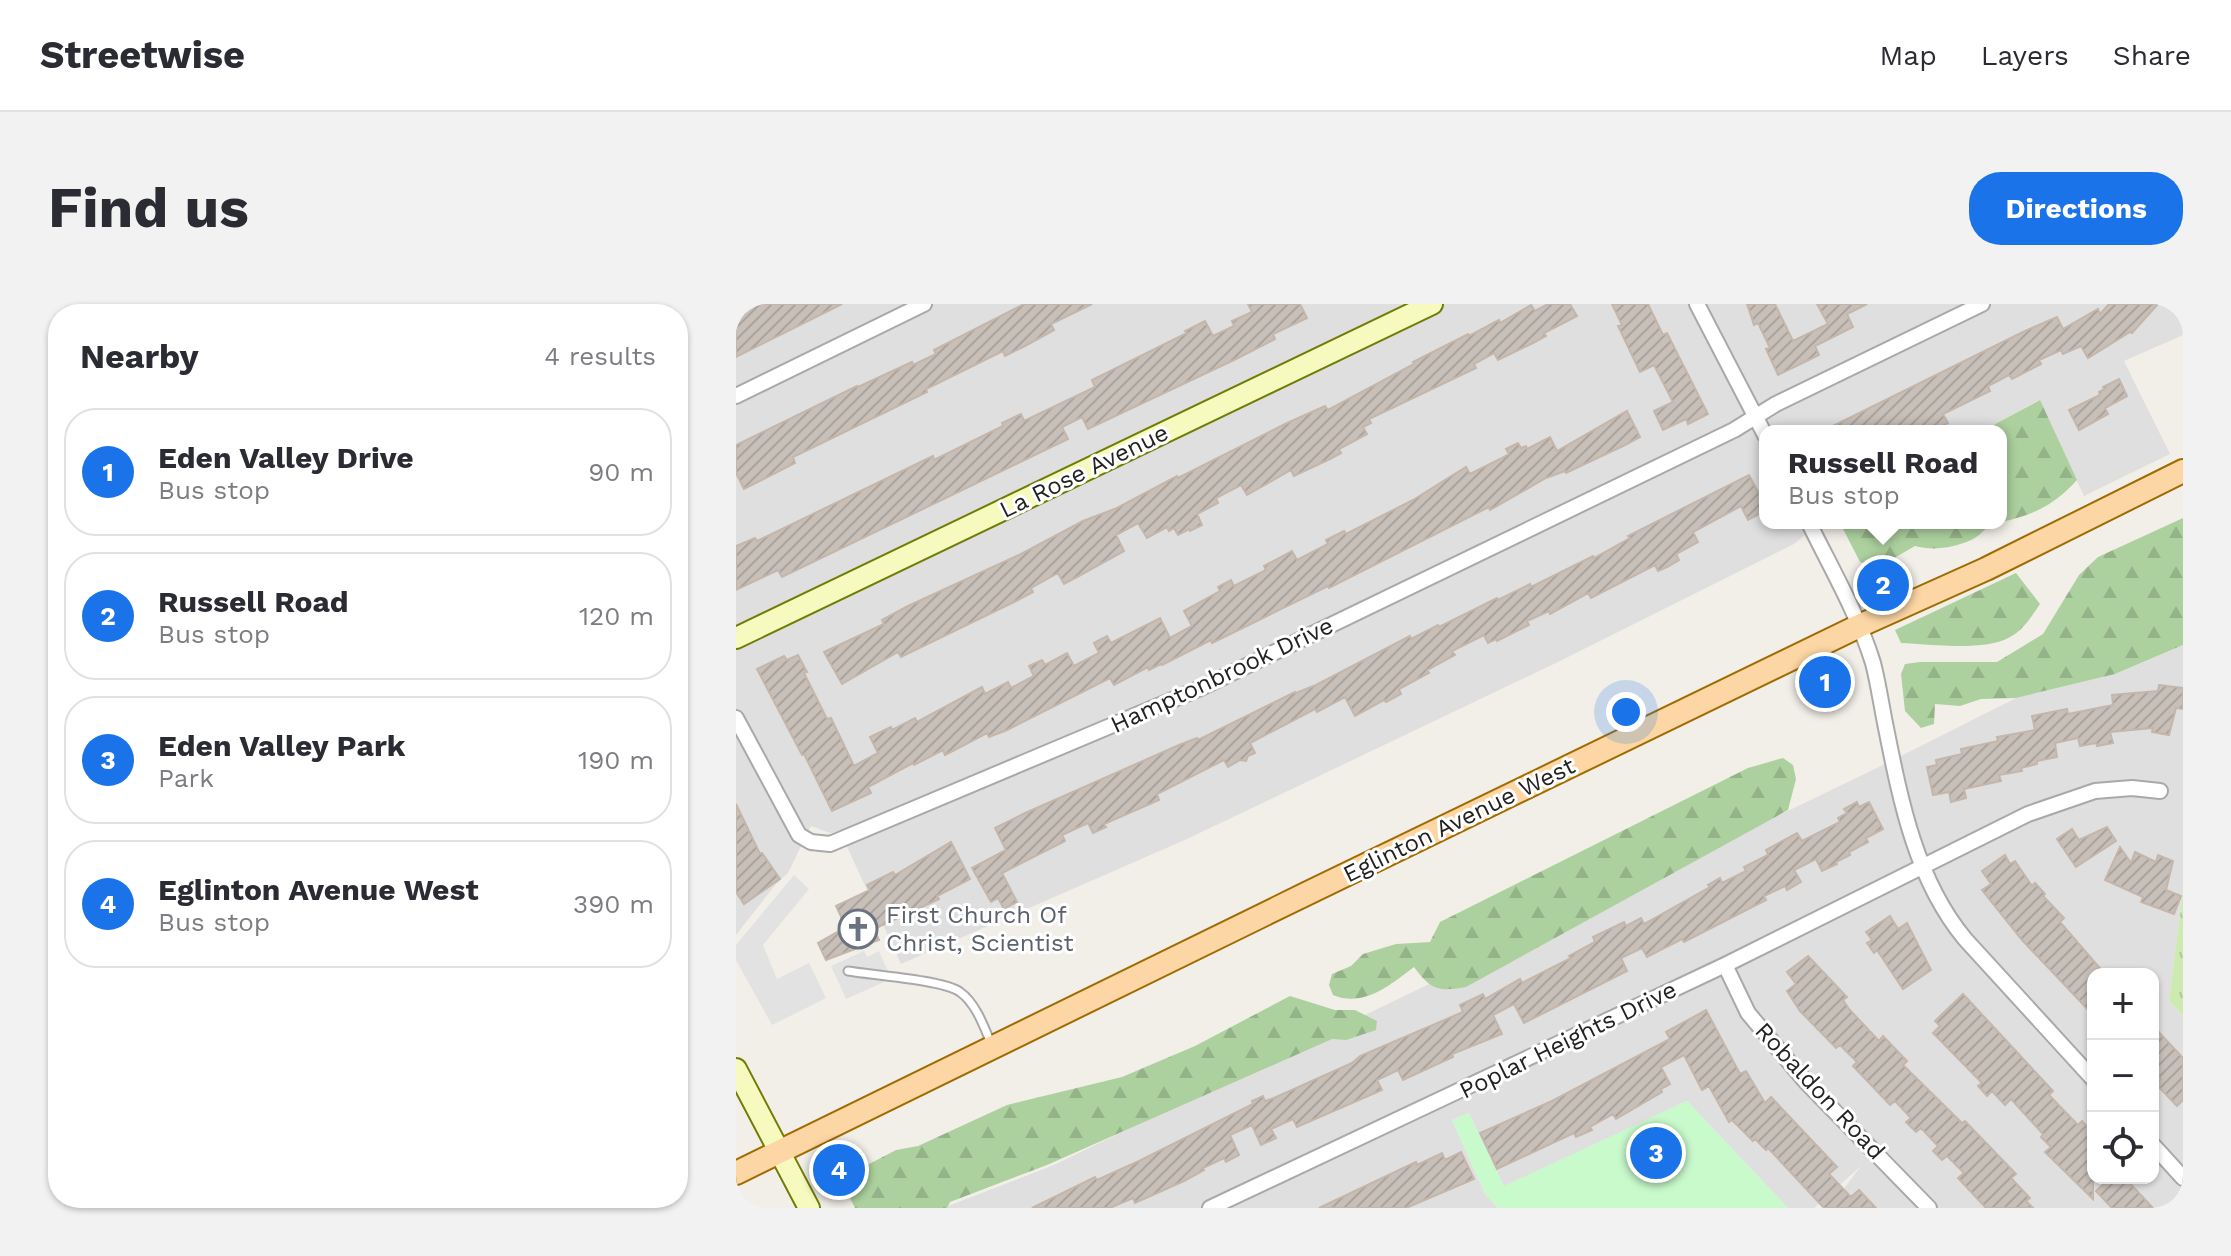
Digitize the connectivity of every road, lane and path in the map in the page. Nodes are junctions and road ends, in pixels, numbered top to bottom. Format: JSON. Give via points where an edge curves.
{"nodes":[{"id":1,"x":924,"y":304,"type":"edge"},
{"id":2,"x":1432,"y":304,"type":"edge"},
{"id":3,"x":1697,"y":304,"type":"edge"},
{"id":4,"x":1982,"y":304,"type":"edge"},
{"id":5,"x":736,"y":396,"type":"edge"},
{"id":6,"x":1756,"y":417,"type":"junction"},
{"id":7,"x":1760,"y":425,"type":"edge"},
{"id":8,"x":2183,"y":471,"type":"edge"},
{"id":9,"x":1812,"y":529,"type":"edge"},
{"id":10,"x":1859,"y":626,"type":"junction"},
{"id":11,"x":736,"y":638,"type":"edge"},
{"id":12,"x":736,"y":718,"type":"edge"},
{"id":13,"x":2160,"y":791,"type":"dead end"},
{"id":14,"x":1923,"y":865,"type":"junction"},
{"id":15,"x":1725,"y":965,"type":"junction"},
{"id":16,"x":848,"y":971,"type":"dead end"},
{"id":17,"x":992,"y":1047,"type":"junction"},
{"id":18,"x":736,"y":1069,"type":"edge"},
{"id":19,"x":2087,"y":1072,"type":"edge"},
{"id":20,"x":779,"y":1151,"type":"junction"},
{"id":21,"x":2159,"y":1152,"type":"edge"},
{"id":22,"x":736,"y":1173,"type":"edge"},
{"id":23,"x":2183,"y":1178,"type":"edge"},
{"id":24,"x":809,"y":1208,"type":"edge"},
{"id":25,"x":1210,"y":1208,"type":"edge"},
{"id":26,"x":1929,"y":1208,"type":"edge"}],
"edges":[{"from":1,"to":5,"type":"street"},
{"from":2,"to":11,"type":"street","name":"La Rose Avenue"},
{"from":3,"to":6,"type":"street"},
{"from":4,"to":6,"type":"street","name":"Hamptonbrook Drive"},
{"from":6,"to":7,"type":"street"},
{"from":6,"to":12,"type":"street","name":"Hamptonbrook Drive","via":[[1203,687],[830,844],[799,835]]},
{"from":8,"to":10,"type":"main road","name":"Eglinton Avenue West"},
{"from":9,"to":10,"type":"street"},
{"from":10,"to":14,"type":"street","via":[[1873,663],[1902,810]]},
{"from":10,"to":17,"type":"main road","name":"Eglinton Avenue West"},
{"from":13,"to":14,"type":"street","name":"Poplar Heights Drive","via":[[2115,788],[2072,797]]},
{"from":14,"to":15,"type":"street","name":"Poplar Heights Drive"},
{"from":14,"to":19,"type":"street","via":[[1948,918]]},
{"from":15,"to":25,"type":"street","name":"Poplar Heights Drive"},
{"from":15,"to":26,"type":"street","name":"Robaldon Road","via":[[1748,1013],[1806,1082]]},
{"from":16,"to":17,"type":"lane","via":[[961,992]]},
{"from":17,"to":20,"type":"main road","name":"Eglinton Avenue West"},
{"from":18,"to":20,"type":"street"},
{"from":20,"to":22,"type":"main road","name":"Eglinton Avenue West"},
{"from":20,"to":24,"type":"street"},
{"from":21,"to":23,"type":"street"}]}
